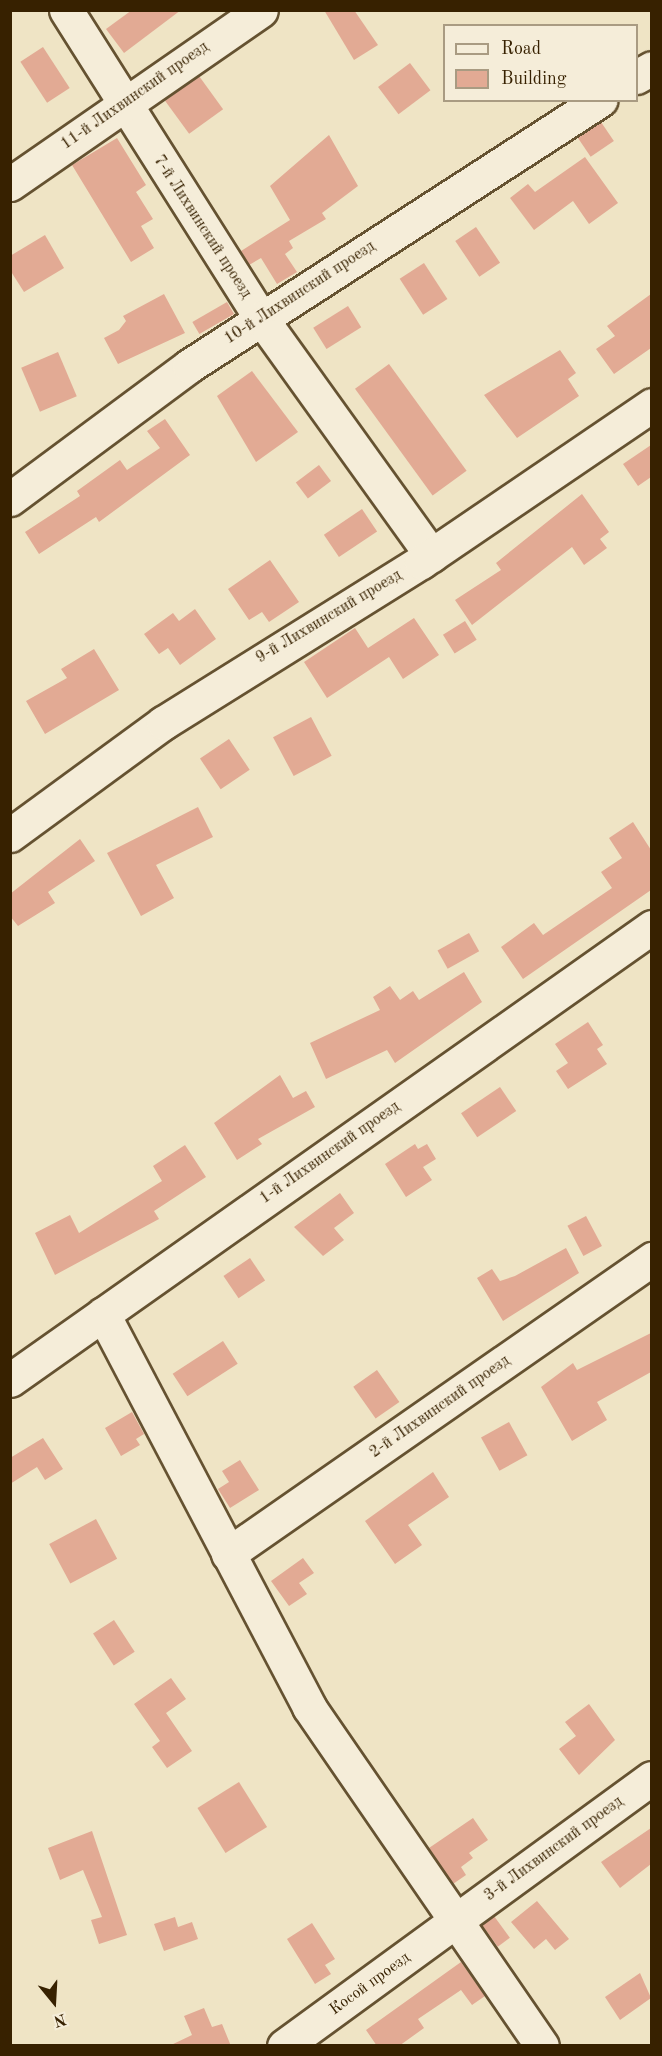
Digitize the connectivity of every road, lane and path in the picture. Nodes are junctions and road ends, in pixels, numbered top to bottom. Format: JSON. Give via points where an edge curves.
{"nodes":[{"id":1,"x":66,"y":10,"type":"edge"},
{"id":2,"x":261,"y":10,"type":"edge"},
{"id":3,"x":651,"y":68,"type":"edge"},
{"id":4,"x":638,"y":76,"type":"edge"},
{"id":5,"x":597,"y":102,"type":"edge"},
{"id":6,"x":121,"y":104,"type":"junction"},
{"id":7,"x":10,"y":184,"type":"edge"},
{"id":8,"x":261,"y":318,"type":"junction"},
{"id":9,"x":651,"y":405,"type":"edge"},
{"id":10,"x":10,"y":499,"type":"edge"},
{"id":11,"x":431,"y":555,"type":"junction"},
{"id":12,"x":10,"y":835,"type":"edge"},
{"id":13,"x":651,"y":927,"type":"edge"},
{"id":14,"x":651,"y":1259,"type":"edge"},
{"id":15,"x":103,"y":1314,"type":"junction"},
{"id":16,"x":10,"y":1380,"type":"edge"},
{"id":17,"x":228,"y":1554,"type":"junction"},
{"id":18,"x":651,"y":1778,"type":"edge"},
{"id":19,"x":455,"y":1920,"type":"junction"},
{"id":20,"x":284,"y":2046,"type":"edge"},
{"id":21,"x":542,"y":2046,"type":"edge"}],
"edges":[{"from":1,"to":6,"type":"street","name":"7-й Лихвинский проезд"},
{"from":2,"to":6,"type":"street","name":"11-й Лихвинский проезд"},
{"from":3,"to":4,"type":"street"},
{"from":5,"to":8,"type":"street","name":"10-й Лихвинский проезд"},
{"from":6,"to":7,"type":"street","name":"11-й Лихвинский проезд"},
{"from":6,"to":8,"type":"street","name":"7-й Лихвинский проезд"},
{"from":8,"to":10,"type":"street","name":"10-й Лихвинский проезд"},
{"from":8,"to":11,"type":"street","name":"7-й Лихвинский проезд"},
{"from":9,"to":11,"type":"street","name":"9-й Лихвинский проезд"},
{"from":11,"to":12,"type":"street","name":"9-й Лихвинский проезд","via":[[163,723]]},
{"from":13,"to":15,"type":"street","name":"1-й Лихвинский проезд"},
{"from":14,"to":17,"type":"street","name":"2-й Лихвинский проезд"},
{"from":15,"to":16,"type":"street","name":"1-й Лихвинский проезд"},
{"from":15,"to":17,"type":"street"},
{"from":17,"to":19,"type":"street","via":[[309,1707]]},
{"from":18,"to":19,"type":"street","name":"3-й Лихвинский проезд"},
{"from":19,"to":20,"type":"street","name":"Косой проезд"},
{"from":19,"to":21,"type":"street"}]}
